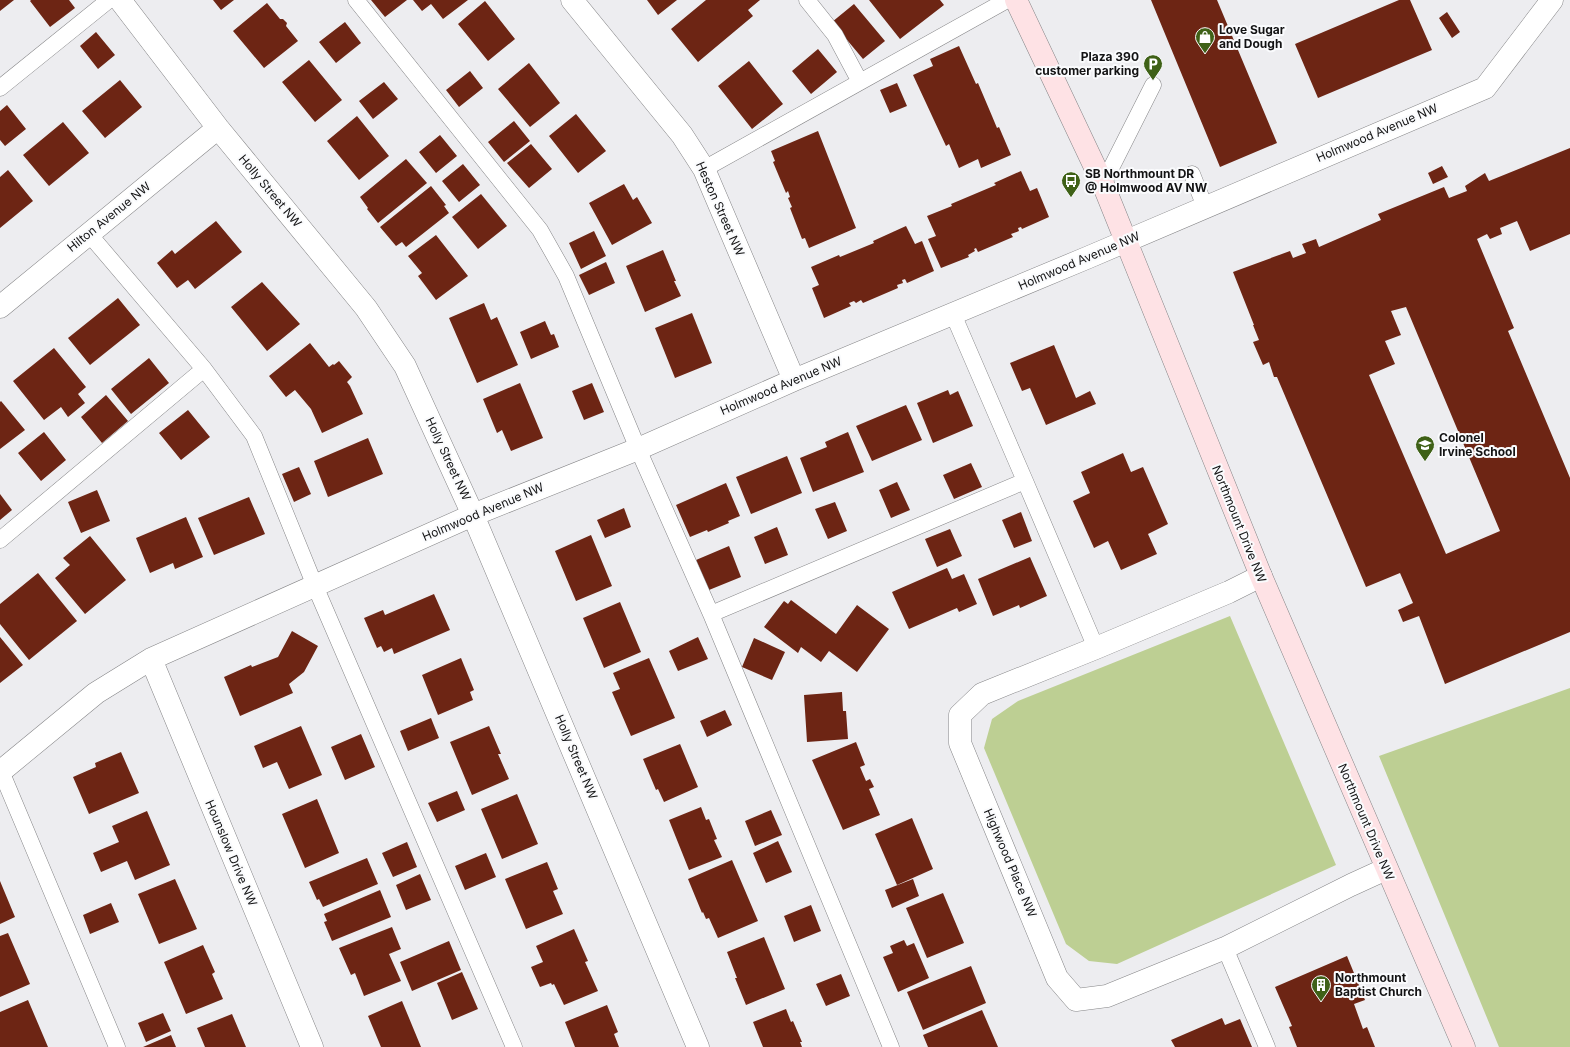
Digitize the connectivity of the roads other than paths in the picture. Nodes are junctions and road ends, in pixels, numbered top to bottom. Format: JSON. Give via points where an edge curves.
{"nodes":[{"id":1,"x":108,"y":0,"type":"edge"},
{"id":2,"x":120,"y":0,"type":"edge"},
{"id":3,"x":356,"y":0,"type":"edge"},
{"id":4,"x":572,"y":0,"type":"edge"},
{"id":5,"x":807,"y":0,"type":"edge"},
{"id":6,"x":1007,"y":0,"type":"edge"},
{"id":7,"x":1016,"y":0,"type":"edge"},
{"id":8,"x":1552,"y":0,"type":"edge"},
{"id":9,"x":860,"y":82,"type":"junction"},
{"id":10,"x":1153,"y":85,"type":"dead end"},
{"id":11,"x":0,"y":88,"type":"edge"},
{"id":12,"x":218,"y":128,"type":"junction"},
{"id":13,"x":704,"y":169,"type":"junction"},
{"id":14,"x":1192,"y":174,"type":"dead end"},
{"id":15,"x":1103,"y":184,"type":"junction"},
{"id":16,"x":1205,"y":207,"type":"junction"},
{"id":17,"x":89,"y":234,"type":"junction"},
{"id":18,"x":1126,"y":241,"type":"junction"},
{"id":19,"x":0,"y":306,"type":"edge"},
{"id":20,"x":953,"y":314,"type":"junction"},
{"id":21,"x":204,"y":369,"type":"junction"},
{"id":22,"x":794,"y":380,"type":"junction"},
{"id":23,"x":638,"y":449,"type":"junction"},
{"id":24,"x":1025,"y":481,"type":"junction"},
{"id":25,"x":473,"y":515,"type":"junction"},
{"id":26,"x":0,"y":540,"type":"edge"},
{"id":27,"x":1261,"y":576,"type":"junction"},
{"id":28,"x":315,"y":586,"type":"junction"},
{"id":29,"x":711,"y":614,"type":"junction"},
{"id":30,"x":1096,"y":648,"type":"junction"},
{"id":31,"x":151,"y":659,"type":"junction"},
{"id":32,"x":0,"y":772,"type":"edge"},
{"id":33,"x":1386,"y":869,"type":"junction"},
{"id":34,"x":1225,"y":948,"type":"junction"},
{"id":35,"x":117,"y":1047,"type":"edge"},
{"id":36,"x":312,"y":1047,"type":"edge"},
{"id":37,"x":514,"y":1047,"type":"edge"},
{"id":38,"x":698,"y":1047,"type":"edge"},
{"id":39,"x":891,"y":1047,"type":"edge"},
{"id":40,"x":1267,"y":1047,"type":"edge"},
{"id":41,"x":1464,"y":1047,"type":"edge"}],
"edges":[{"from":1,"to":11,"type":"lane"},
{"from":2,"to":12,"type":"street","name":"Holly Street NW"},
{"from":3,"to":23,"type":"lane","via":[[540,230],[566,276]]},
{"from":4,"to":13,"type":"street","name":"Heston Street NW","via":[[682,135]]},
{"from":5,"to":9,"type":"lane","via":[[835,35]]},
{"from":6,"to":9,"type":"lane"},
{"from":7,"to":15,"type":"street","name":"Northmount Drive NW"},
{"from":8,"to":16,"type":"street","name":"Holmwood Avenue NW","via":[[1485,88]]},
{"from":9,"to":13,"type":"lane"},
{"from":10,"to":15,"type":"lane"},
{"from":12,"to":17,"type":"street","name":"Hilton Avenue NW"},
{"from":12,"to":25,"type":"street","name":"Holly Street NW","via":[[371,314],[405,366]]},
{"from":13,"to":22,"type":"street","name":"Heston Street NW"},
{"from":14,"to":16,"type":"lane"},
{"from":15,"to":18,"type":"street","name":"Northmount Drive NW"},
{"from":16,"to":18,"type":"street","name":"Holmwood Avenue NW"},
{"from":17,"to":19,"type":"street","name":"Hilton Avenue NW"},
{"from":17,"to":21,"type":"lane"},
{"from":18,"to":20,"type":"street","name":"Holmwood Avenue NW"},
{"from":18,"to":27,"type":"street","name":"Northmount Drive NW"},
{"from":20,"to":22,"type":"street","name":"Holmwood Avenue NW"},
{"from":20,"to":24,"type":"lane"},
{"from":21,"to":26,"type":"lane"},
{"from":21,"to":28,"type":"lane","via":[[254,436]]},
{"from":22,"to":23,"type":"street","name":"Holmwood Avenue NW"},
{"from":23,"to":25,"type":"street","name":"Holmwood Avenue NW"},
{"from":23,"to":29,"type":"lane"},
{"from":24,"to":29,"type":"lane"},
{"from":24,"to":30,"type":"lane"},
{"from":25,"to":28,"type":"street","name":"Holmwood Avenue NW"},
{"from":25,"to":38,"type":"street","name":"Holly Street NW"},
{"from":27,"to":30,"type":"street","name":"Highwood Place NW"},
{"from":27,"to":33,"type":"street","name":"Northmount Drive NW"},
{"from":28,"to":31,"type":"street","name":"Holmwood Avenue NW"},
{"from":28,"to":37,"type":"lane"},
{"from":29,"to":39,"type":"lane"},
{"from":30,"to":34,"type":"street","name":"Highwood Place NW","via":[[982,694],[960,715],[960,743],[1057,978],[1076,1000],[1108,996]]},
{"from":31,"to":32,"type":"street","name":"Holmwood Avenue NW","via":[[96,693]]},
{"from":31,"to":36,"type":"street","name":"Hounslow Drive NW"},
{"from":32,"to":35,"type":"lane"},
{"from":33,"to":34,"type":"street","name":"Highwood Place NW"},
{"from":33,"to":41,"type":"street","name":"Northmount Drive NW"},
{"from":34,"to":40,"type":"lane"}]}
